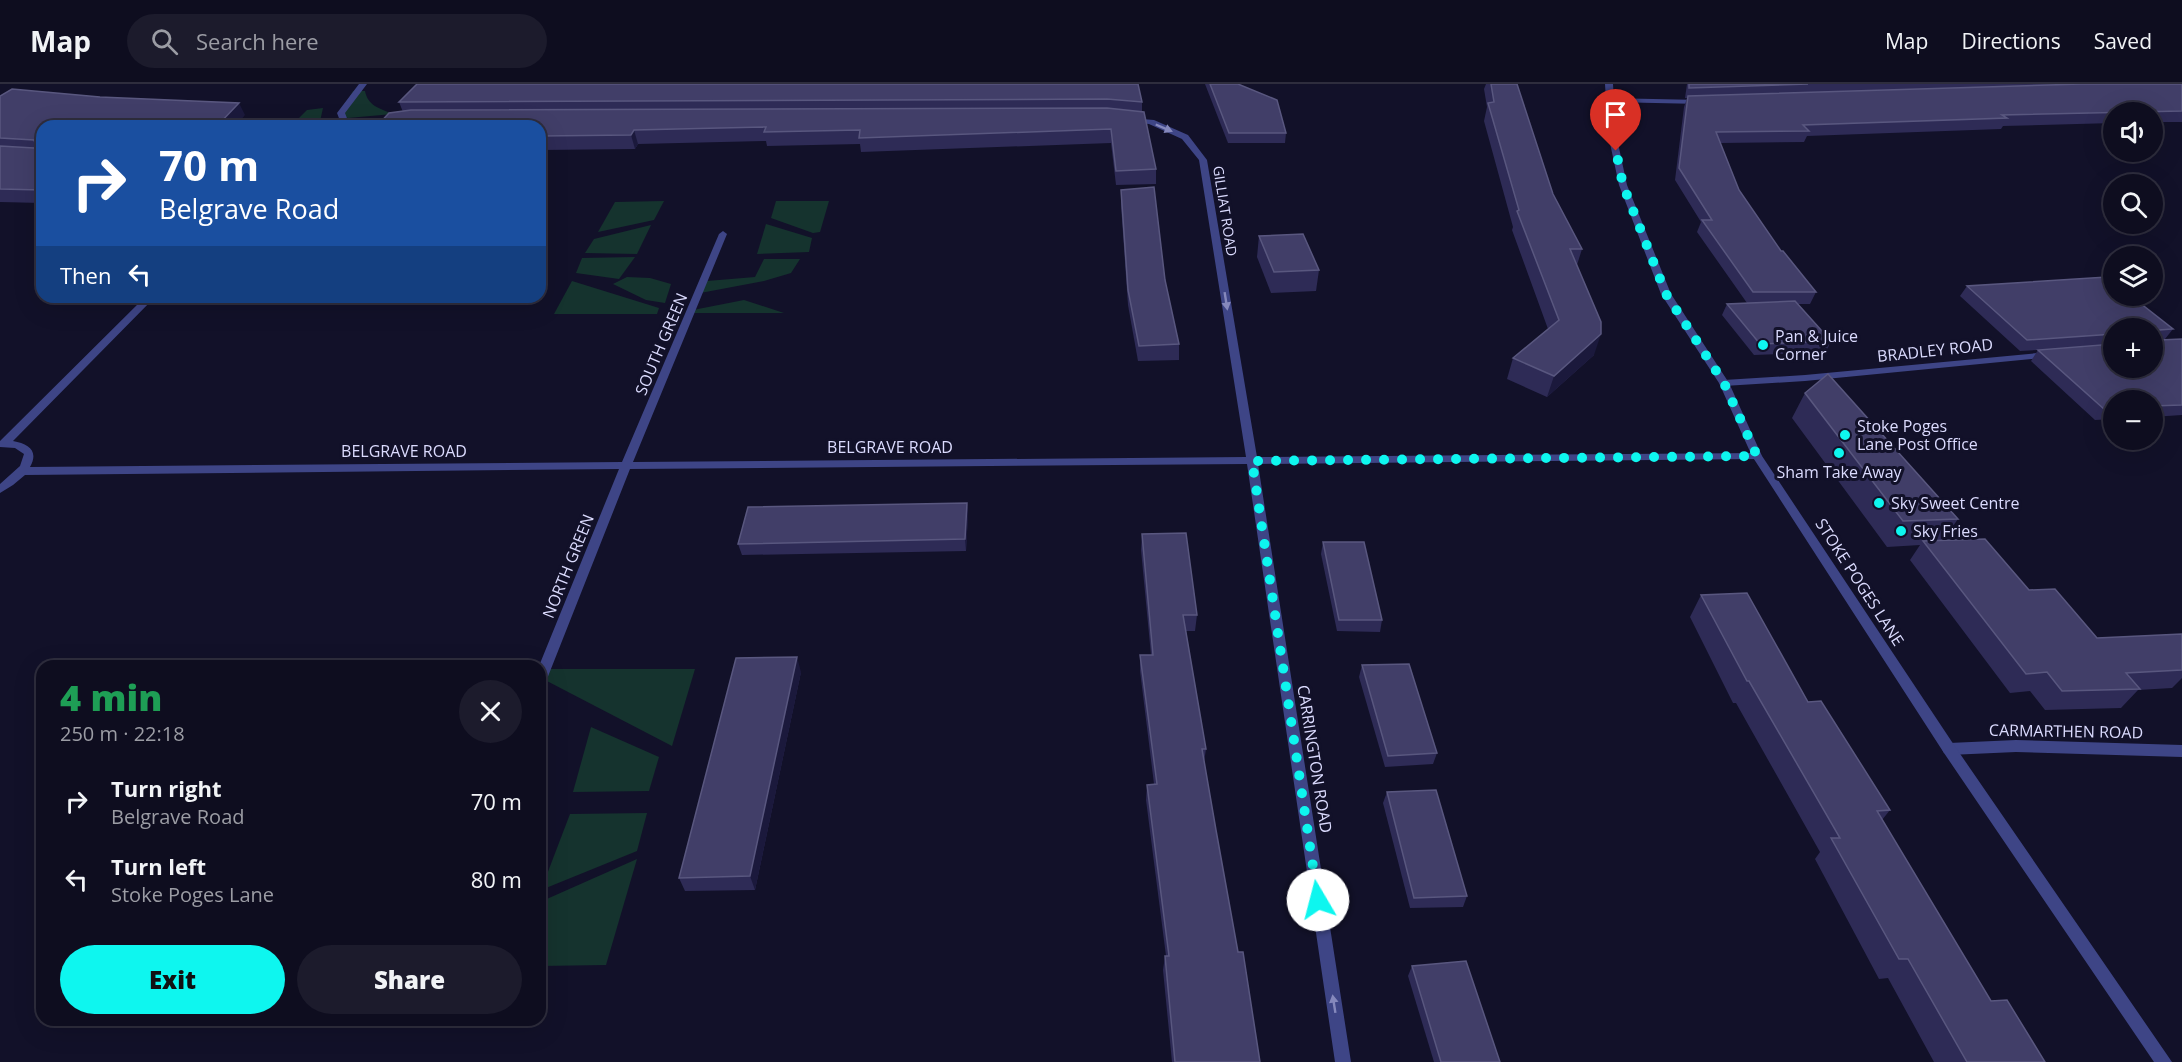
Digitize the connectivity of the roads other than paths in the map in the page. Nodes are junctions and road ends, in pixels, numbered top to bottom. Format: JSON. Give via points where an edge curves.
{"nodes":[{"id":1,"x":363,"y":84,"type":"edge"},
{"id":2,"x":1609,"y":84,"type":"edge"},
{"id":3,"x":1609,"y":100,"type":"junction"},
{"id":4,"x":1711,"y":102,"type":"edge"},
{"id":5,"x":1118,"y":119,"type":"edge"},
{"id":6,"x":344,"y":120,"type":"edge"},
{"id":7,"x":723,"y":234,"type":"dead end"},
{"id":8,"x":144,"y":303,"type":"edge"},
{"id":9,"x":2057,"y":354,"type":"edge"},
{"id":10,"x":1724,"y":383,"type":"junction"},
{"id":11,"x":2,"y":444,"type":"edge"},
{"id":12,"x":1757,"y":456,"type":"junction"},
{"id":13,"x":1252,"y":461,"type":"junction"},
{"id":14,"x":626,"y":465,"type":"junction"},
{"id":15,"x":24,"y":471,"type":"junction"},
{"id":16,"x":0,"y":489,"type":"edge"},
{"id":17,"x":546,"y":664,"type":"edge"},
{"id":18,"x":1949,"y":749,"type":"junction"},
{"id":19,"x":2182,"y":750,"type":"edge"},
{"id":20,"x":1343,"y":1062,"type":"edge"},
{"id":21,"x":2164,"y":1062,"type":"edge"}],
"edges":[{"from":1,"to":6,"type":"street","via":[[341,113]]},
{"from":2,"to":3,"type":"street","name":"STOKE POGES LANE"},
{"from":3,"to":4,"type":"street"},
{"from":3,"to":10,"type":"street","name":"STOKE POGES LANE","via":[[1623,185],[1666,294]]},
{"from":5,"to":13,"type":"street","name":"GILLIAT ROAD","one_way":true,"via":[[1151,122],[1185,137],[1203,160]]},
{"from":7,"to":14,"type":"street","name":"SOUTH GREEN"},
{"from":8,"to":11,"type":"street"},
{"from":9,"to":10,"type":"street","name":"BRADLEY ROAD","via":[[1784,381]]},
{"from":10,"to":12,"type":"street","name":"STOKE POGES LANE"},
{"from":11,"to":15,"type":"street","via":[[26,449],[30,462]]},
{"from":12,"to":13,"type":"street","name":"BELGRAVE ROAD"},
{"from":12,"to":18,"type":"street","name":"STOKE POGES LANE"},
{"from":13,"to":14,"type":"street","name":"BELGRAVE ROAD"},
{"from":20,"to":13,"type":"street","name":"CARRINGTON ROAD","one_way":true},
{"from":14,"to":15,"type":"street","name":"BELGRAVE ROAD"},
{"from":14,"to":17,"type":"street","name":"NORTH GREEN"},
{"from":15,"to":16,"type":"street"},
{"from":18,"to":19,"type":"street","name":"CARMARTHEN ROAD","via":[[2016,746]]},
{"from":18,"to":21,"type":"street","name":"STOKE POGES LANE"}]}
